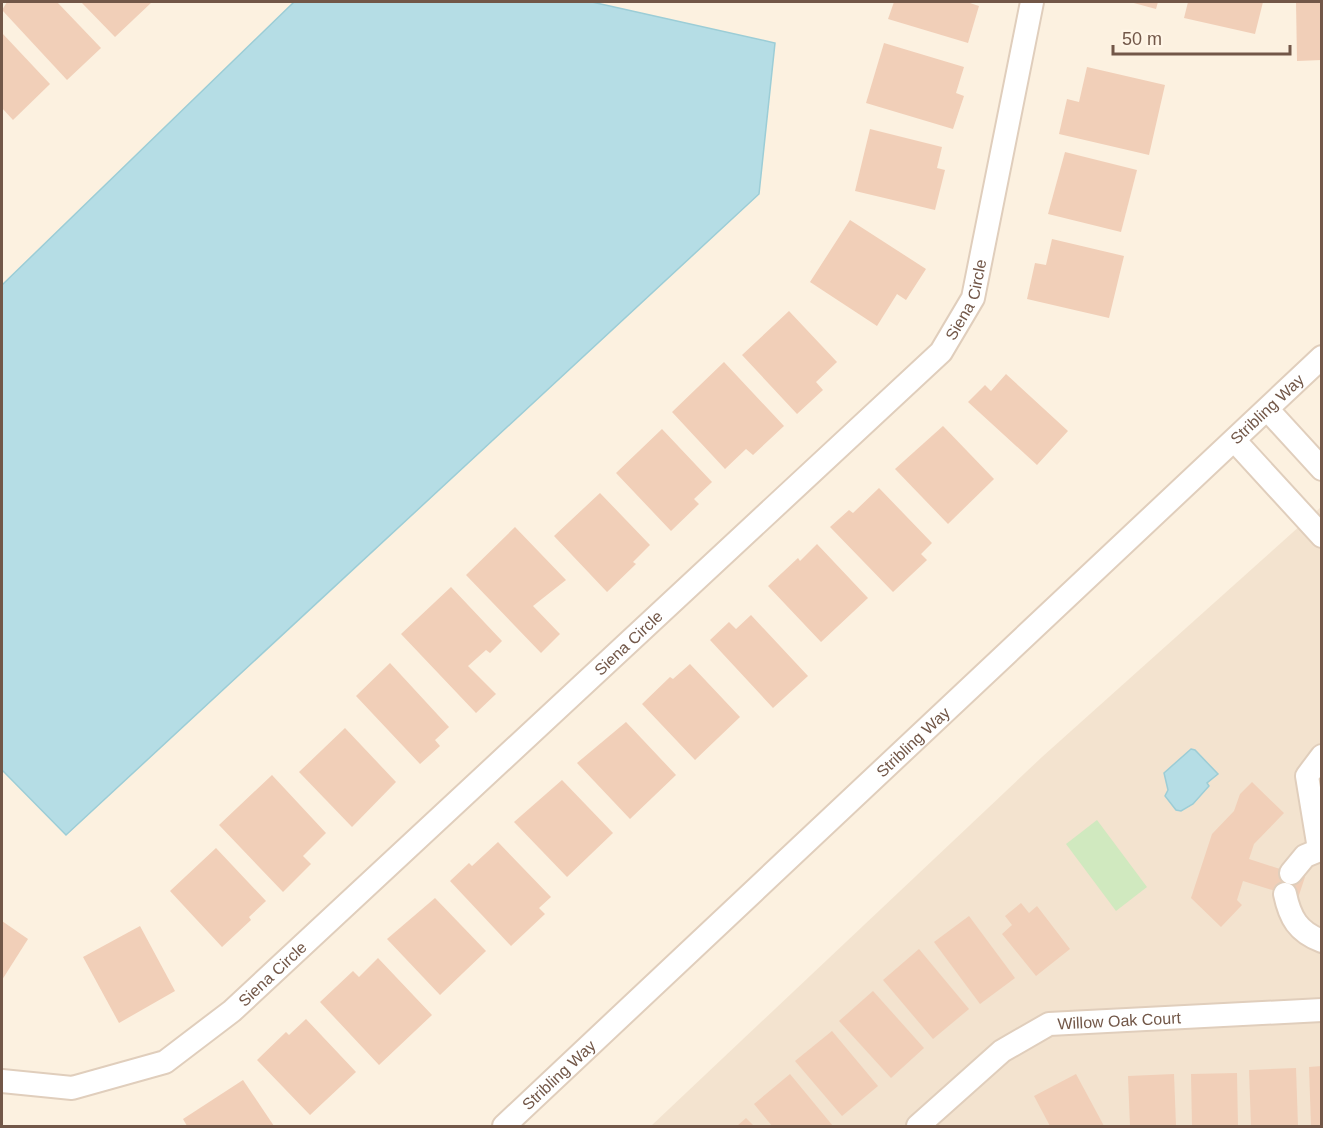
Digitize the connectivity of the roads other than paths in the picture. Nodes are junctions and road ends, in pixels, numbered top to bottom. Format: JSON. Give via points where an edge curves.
{"nodes":[{"id":1,"x":1032,"y":2,"type":"edge"},
{"id":2,"x":1322,"y":357,"type":"edge"},
{"id":3,"x":1268,"y":410,"type":"junction"},
{"id":4,"x":1235,"y":441,"type":"junction"},
{"id":5,"x":1322,"y":469,"type":"edge"},
{"id":6,"x":1322,"y":536,"type":"edge"},
{"id":7,"x":1322,"y":756,"type":"edge"},
{"id":8,"x":1320,"y":849,"type":"edge"},
{"id":9,"x":1322,"y":941,"type":"edge"},
{"id":10,"x":1322,"y":1010,"type":"edge"},
{"id":11,"x":2,"y":1081,"type":"edge"},
{"id":12,"x":504,"y":1126,"type":"edge"},
{"id":13,"x":918,"y":1126,"type":"edge"}],
"edges":[{"from":1,"to":11,"type":"street","name":"Siena Circle","via":[[973,298],[941,352],[241,1002],[182,1050],[165,1062],[72,1088]]},
{"from":2,"to":3,"type":"street","name":"Stribling Way"},
{"from":3,"to":4,"type":"street","name":"Stribling Way"},
{"from":3,"to":5,"type":"street"},
{"from":4,"to":6,"type":"street"},
{"from":4,"to":12,"type":"street","name":"Stribling Way"},
{"from":7,"to":8,"type":"street","via":[[1307,776]]},
{"from":8,"to":9,"type":"street","via":[[1305,856],[1288,883],[1289,912],[1297,926]]},
{"from":10,"to":13,"type":"street","name":"Willow Oak Court","via":[[1049,1024],[1002,1051]]}]}
